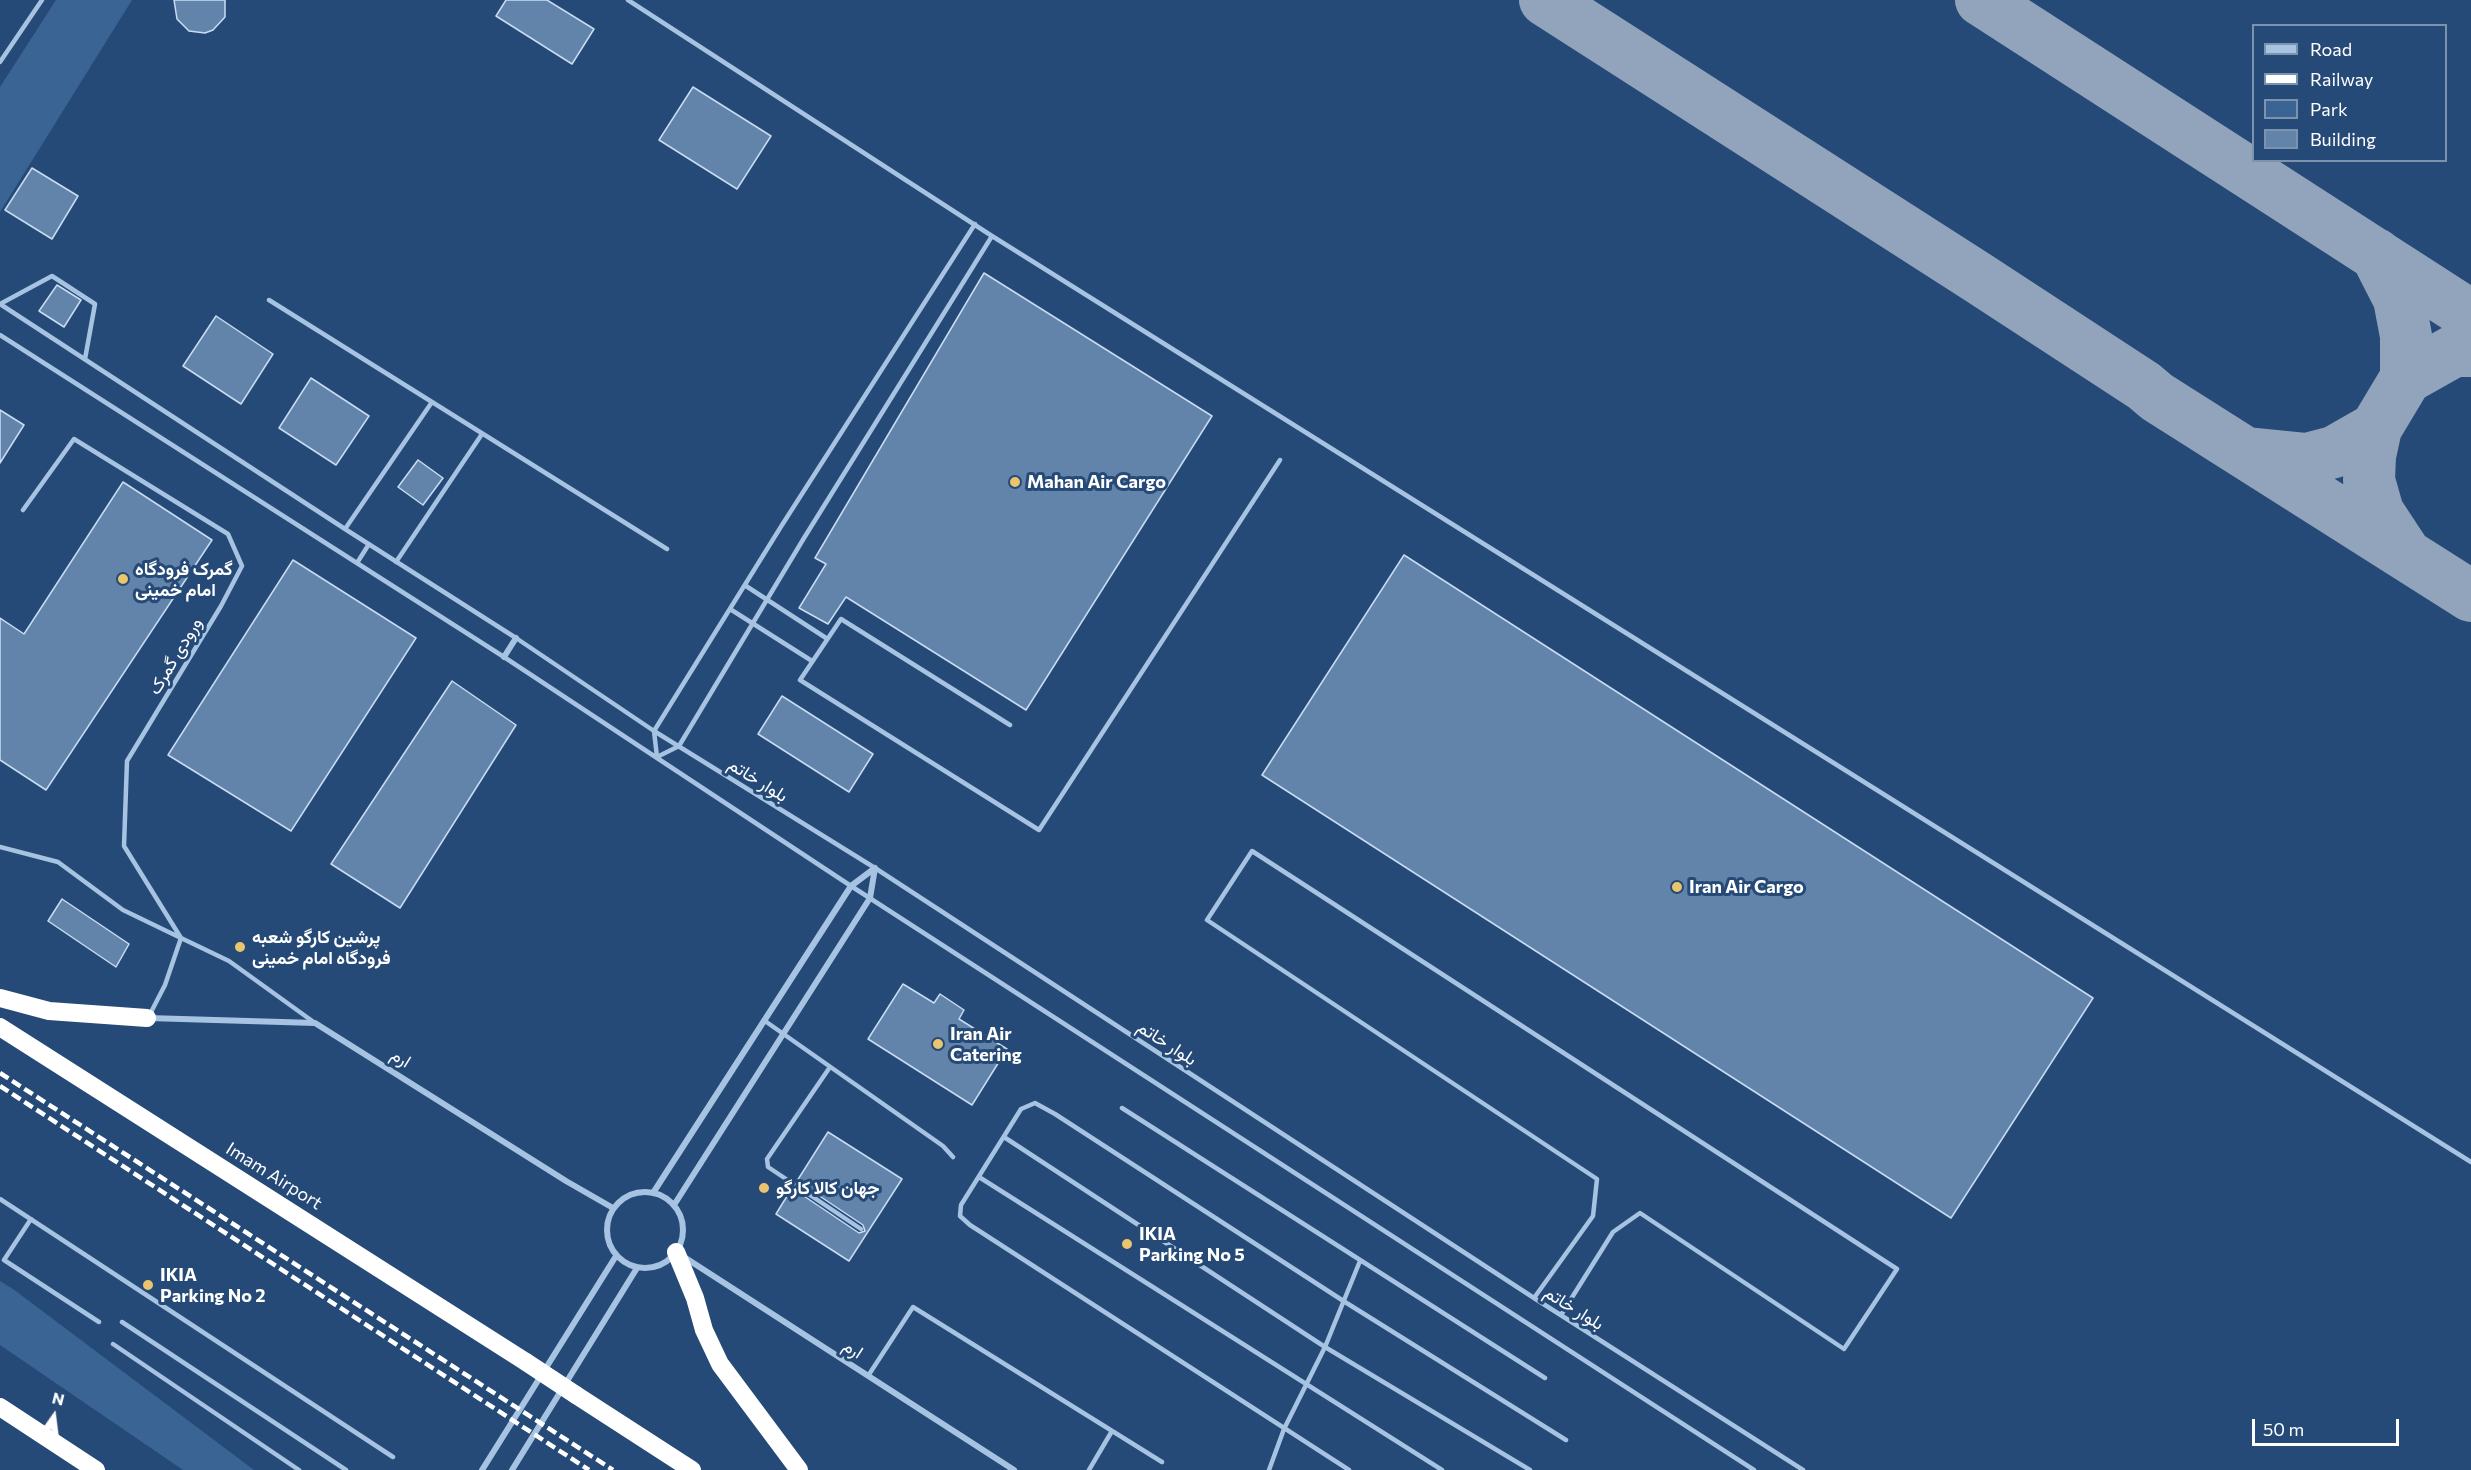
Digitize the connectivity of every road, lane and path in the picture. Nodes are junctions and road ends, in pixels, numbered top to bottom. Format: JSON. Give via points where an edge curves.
{"nodes":[{"id":1,"x":42,"y":0,"type":"edge"},
{"id":2,"x":628,"y":0,"type":"edge"},
{"id":3,"x":0,"y":62,"type":"edge"},
{"id":4,"x":975,"y":224,"type":"junction"},
{"id":5,"x":992,"y":236,"type":"junction"},
{"id":6,"x":269,"y":300,"type":"dead end"},
{"id":7,"x":0,"y":304,"type":"edge"},
{"id":8,"x":0,"y":335,"type":"edge"},
{"id":9,"x":85,"y":360,"type":"junction"},
{"id":10,"x":432,"y":402,"type":"junction"},
{"id":11,"x":482,"y":434,"type":"junction"},
{"id":12,"x":1280,"y":460,"type":"dead end"},
{"id":13,"x":23,"y":510,"type":"dead end"},
{"id":14,"x":345,"y":529,"type":"junction"},
{"id":15,"x":369,"y":544,"type":"junction"},
{"id":16,"x":667,"y":549,"type":"dead end"},
{"id":17,"x":396,"y":562,"type":"junction"},
{"id":18,"x":357,"y":563,"type":"junction"},
{"id":19,"x":746,"y":586,"type":"junction"},
{"id":20,"x":767,"y":598,"type":"junction"},
{"id":21,"x":730,"y":609,"type":"junction"},
{"id":22,"x":752,"y":624,"type":"junction"},
{"id":23,"x":516,"y":638,"type":"junction"},
{"id":24,"x":826,"y":638,"type":"junction"},
{"id":25,"x":504,"y":657,"type":"junction"},
{"id":26,"x":812,"y":661,"type":"junction"},
{"id":27,"x":1010,"y":725,"type":"dead end"},
{"id":28,"x":654,"y":731,"type":"junction"},
{"id":29,"x":679,"y":746,"type":"junction"},
{"id":30,"x":657,"y":757,"type":"junction"},
{"id":31,"x":0,"y":847,"type":"edge"},
{"id":32,"x":875,"y":868,"type":"junction"},
{"id":33,"x":851,"y":886,"type":"junction"},
{"id":34,"x":870,"y":898,"type":"junction"},
{"id":35,"x":181,"y":938,"type":"junction"},
{"id":36,"x":0,"y":998,"type":"edge"},
{"id":37,"x":147,"y":1018,"type":"junction"},
{"id":38,"x":765,"y":1021,"type":"junction"},
{"id":39,"x":315,"y":1023,"type":"junction"},
{"id":40,"x":0,"y":1026,"type":"edge"},
{"id":41,"x":784,"y":1035,"type":"junction"},
{"id":42,"x":830,"y":1066,"type":"junction"},
{"id":43,"x":1122,"y":1108,"type":"dead end"},
{"id":44,"x":1004,"y":1137,"type":"junction"},
{"id":45,"x":953,"y":1157,"type":"dead end"},
{"id":46,"x":2471,"y":1162,"type":"edge"},
{"id":47,"x":978,"y":1178,"type":"junction"},
{"id":48,"x":653,"y":1193,"type":"junction"},
{"id":49,"x":0,"y":1199,"type":"edge"},
{"id":50,"x":674,"y":1205,"type":"junction"},
{"id":51,"x":613,"y":1208,"type":"junction"},
{"id":52,"x":31,"y":1219,"type":"junction"},
{"id":53,"x":861,"y":1229,"type":"dead end"},
{"id":54,"x":676,"y":1252,"type":"junction"},
{"id":55,"x":616,"y":1256,"type":"junction"},
{"id":56,"x":1360,"y":1261,"type":"junction"},
{"id":57,"x":638,"y":1268,"type":"junction"},
{"id":58,"x":1534,"y":1298,"type":"junction"},
{"id":59,"x":1345,"y":1302,"type":"junction"},
{"id":60,"x":1561,"y":1315,"type":"junction"},
{"id":61,"x":99,"y":1322,"type":"dead end"},
{"id":62,"x":122,"y":1322,"type":"dead end"},
{"id":63,"x":112,"y":1344,"type":"dead end"},
{"id":64,"x":1325,"y":1347,"type":"junction"},
{"id":65,"x":868,"y":1376,"type":"junction"},
{"id":66,"x":1545,"y":1378,"type":"dead end"},
{"id":67,"x":1307,"y":1383,"type":"junction"},
{"id":68,"x":0,"y":1407,"type":"edge"},
{"id":69,"x":1284,"y":1429,"type":"junction"},
{"id":70,"x":1112,"y":1431,"type":"junction"},
{"id":71,"x":1566,"y":1440,"type":"dead end"},
{"id":72,"x":393,"y":1457,"type":"dead end"},
{"id":73,"x":1162,"y":1462,"type":"dead end"},
{"id":74,"x":96,"y":1470,"type":"edge"},
{"id":75,"x":299,"y":1470,"type":"edge"},
{"id":76,"x":346,"y":1470,"type":"edge"},
{"id":77,"x":482,"y":1470,"type":"edge"},
{"id":78,"x":512,"y":1470,"type":"edge"},
{"id":79,"x":692,"y":1470,"type":"edge"},
{"id":80,"x":799,"y":1470,"type":"edge"},
{"id":81,"x":1014,"y":1470,"type":"edge"},
{"id":82,"x":1089,"y":1470,"type":"edge"},
{"id":83,"x":1269,"y":1470,"type":"edge"},
{"id":84,"x":1349,"y":1470,"type":"edge"},
{"id":85,"x":1442,"y":1470,"type":"edge"},
{"id":86,"x":1530,"y":1470,"type":"edge"},
{"id":87,"x":1754,"y":1470,"type":"edge"},
{"id":88,"x":1803,"y":1470,"type":"edge"}],
"edges":[{"from":1,"to":3,"type":"lane"},
{"from":2,"to":4,"type":"lane"},
{"from":4,"to":5,"type":"lane"},
{"from":4,"to":19,"type":"lane"},
{"from":5,"to":20,"type":"lane"},
{"from":5,"to":46,"type":"lane"},
{"from":6,"to":10,"type":"lane"},
{"from":7,"to":9,"type":"lane","name":"بلوار خاتم"},
{"from":7,"to":9,"type":"lane","via":[[52,276],[95,304]]},
{"from":8,"to":18,"type":"lane","name":"بلوار خاتم"},
{"from":9,"to":14,"type":"lane","name":"بلوار خاتم"},
{"from":10,"to":11,"type":"lane"},
{"from":10,"to":14,"type":"lane"},
{"from":11,"to":16,"type":"lane"},
{"from":11,"to":17,"type":"lane"},
{"from":12,"to":26,"type":"lane","via":[[1039,830],[800,680]]},
{"from":13,"to":35,"type":"lane","name":"ورودی گمرک","via":[[74,439],[228,534],[242,566],[127,761],[124,846]]},
{"from":14,"to":15,"type":"lane","name":"بلوار خاتم"},
{"from":15,"to":17,"type":"lane","name":"بلوار خاتم"},
{"from":15,"to":18,"type":"lane"},
{"from":17,"to":23,"type":"lane","name":"بلوار خاتم"},
{"from":18,"to":25,"type":"lane","name":"بلوار خاتم"},
{"from":19,"to":20,"type":"lane"},
{"from":19,"to":21,"type":"lane"},
{"from":20,"to":22,"type":"lane"},
{"from":20,"to":24,"type":"lane"},
{"from":21,"to":22,"type":"lane"},
{"from":21,"to":28,"type":"lane"},
{"from":22,"to":26,"type":"lane"},
{"from":22,"to":29,"type":"lane"},
{"from":23,"to":25,"type":"street"},
{"from":23,"to":28,"type":"lane","name":"بلوار خاتم"},
{"from":24,"to":26,"type":"lane"},
{"from":24,"to":27,"type":"lane","via":[[841,618]]},
{"from":25,"to":30,"type":"lane","name":"بلوار خاتم"},
{"from":28,"to":29,"type":"lane","name":"بلوار خاتم"},
{"from":28,"to":30,"type":"lane"},
{"from":29,"to":30,"type":"lane"},
{"from":29,"to":32,"type":"lane","name":"بلوار خاتم"},
{"from":30,"to":33,"type":"lane","name":"بلوار خاتم"},
{"from":31,"to":35,"type":"lane","via":[[57,862],[123,910]]},
{"from":32,"to":33,"type":"street"},
{"from":32,"to":34,"type":"street"},
{"from":32,"to":58,"type":"lane","name":"بلوار خاتم"},
{"from":33,"to":34,"type":"lane","name":"بلوار خاتم"},
{"from":33,"to":38,"type":"street"},
{"from":34,"to":41,"type":"street"},
{"from":34,"to":87,"type":"lane","name":"بلوار خاتم"},
{"from":35,"to":37,"type":"lane","via":[[165,985]]},
{"from":35,"to":39,"type":"lane","via":[[229,961]]},
{"from":36,"to":37,"type":"highway","via":[[49,1011]]},
{"from":37,"to":39,"type":"street"},
{"from":38,"to":41,"type":"lane"},
{"from":38,"to":48,"type":"street"},
{"from":39,"to":51,"type":"street","name":"ارم"},
{"from":40,"to":79,"type":"highway","name":"Imam Airport","bridge":true},
{"from":41,"to":42,"type":"lane"},
{"from":41,"to":50,"type":"street"},
{"from":42,"to":45,"type":"lane"},
{"from":42,"to":53,"type":"lane","via":[[767,1159],[768,1167]]},
{"from":43,"to":56,"type":"lane"},
{"from":44,"to":47,"type":"lane"},
{"from":44,"to":59,"type":"lane","via":[[1021,1109],[1035,1103]]},
{"from":44,"to":64,"type":"lane"},
{"from":47,"to":67,"type":"lane"},
{"from":47,"to":69,"type":"lane","via":[[960,1204],[960,1216],[970,1225]]},
{"from":48,"to":50,"type":"street"},
{"from":48,"to":51,"type":"street","via":[[631,1195]]},
{"from":49,"to":52,"type":"lane"},
{"from":50,"to":54,"type":"street","via":[[683,1228]]},
{"from":51,"to":55,"type":"street","via":[[606,1233]]},
{"from":52,"to":61,"type":"lane","via":[[4,1260]]},
{"from":52,"to":72,"type":"lane"},
{"from":54,"to":57,"type":"street","via":[[659,1266]]},
{"from":54,"to":65,"type":"street","name":"ارم"},
{"from":54,"to":80,"type":"highway","via":[[720,1364]]},
{"from":55,"to":57,"type":"street"},
{"from":55,"to":77,"type":"street"},
{"from":56,"to":59,"type":"lane"},
{"from":56,"to":66,"type":"lane"},
{"from":57,"to":78,"type":"street"},
{"from":58,"to":60,"type":"lane","name":"بلوار خاتم"},
{"from":58,"to":60,"type":"lane","via":[[1593,1216],[1597,1179],[1207,920],[1252,851],[1897,1269],[1844,1349],[1640,1213],[1613,1232]]},
{"from":59,"to":64,"type":"lane"},
{"from":59,"to":71,"type":"lane"},
{"from":60,"to":88,"type":"lane","name":"بلوار خاتم"},
{"from":62,"to":76,"type":"lane"},
{"from":63,"to":75,"type":"lane"},
{"from":64,"to":67,"type":"lane"},
{"from":64,"to":86,"type":"lane"},
{"from":65,"to":70,"type":"lane","via":[[913,1307]]},
{"from":65,"to":81,"type":"street","name":"ارم"},
{"from":67,"to":69,"type":"lane"},
{"from":67,"to":85,"type":"lane"},
{"from":68,"to":74,"type":"highway"},
{"from":69,"to":83,"type":"lane"},
{"from":69,"to":84,"type":"lane"},
{"from":70,"to":73,"type":"lane"},
{"from":70,"to":82,"type":"lane"}]}
